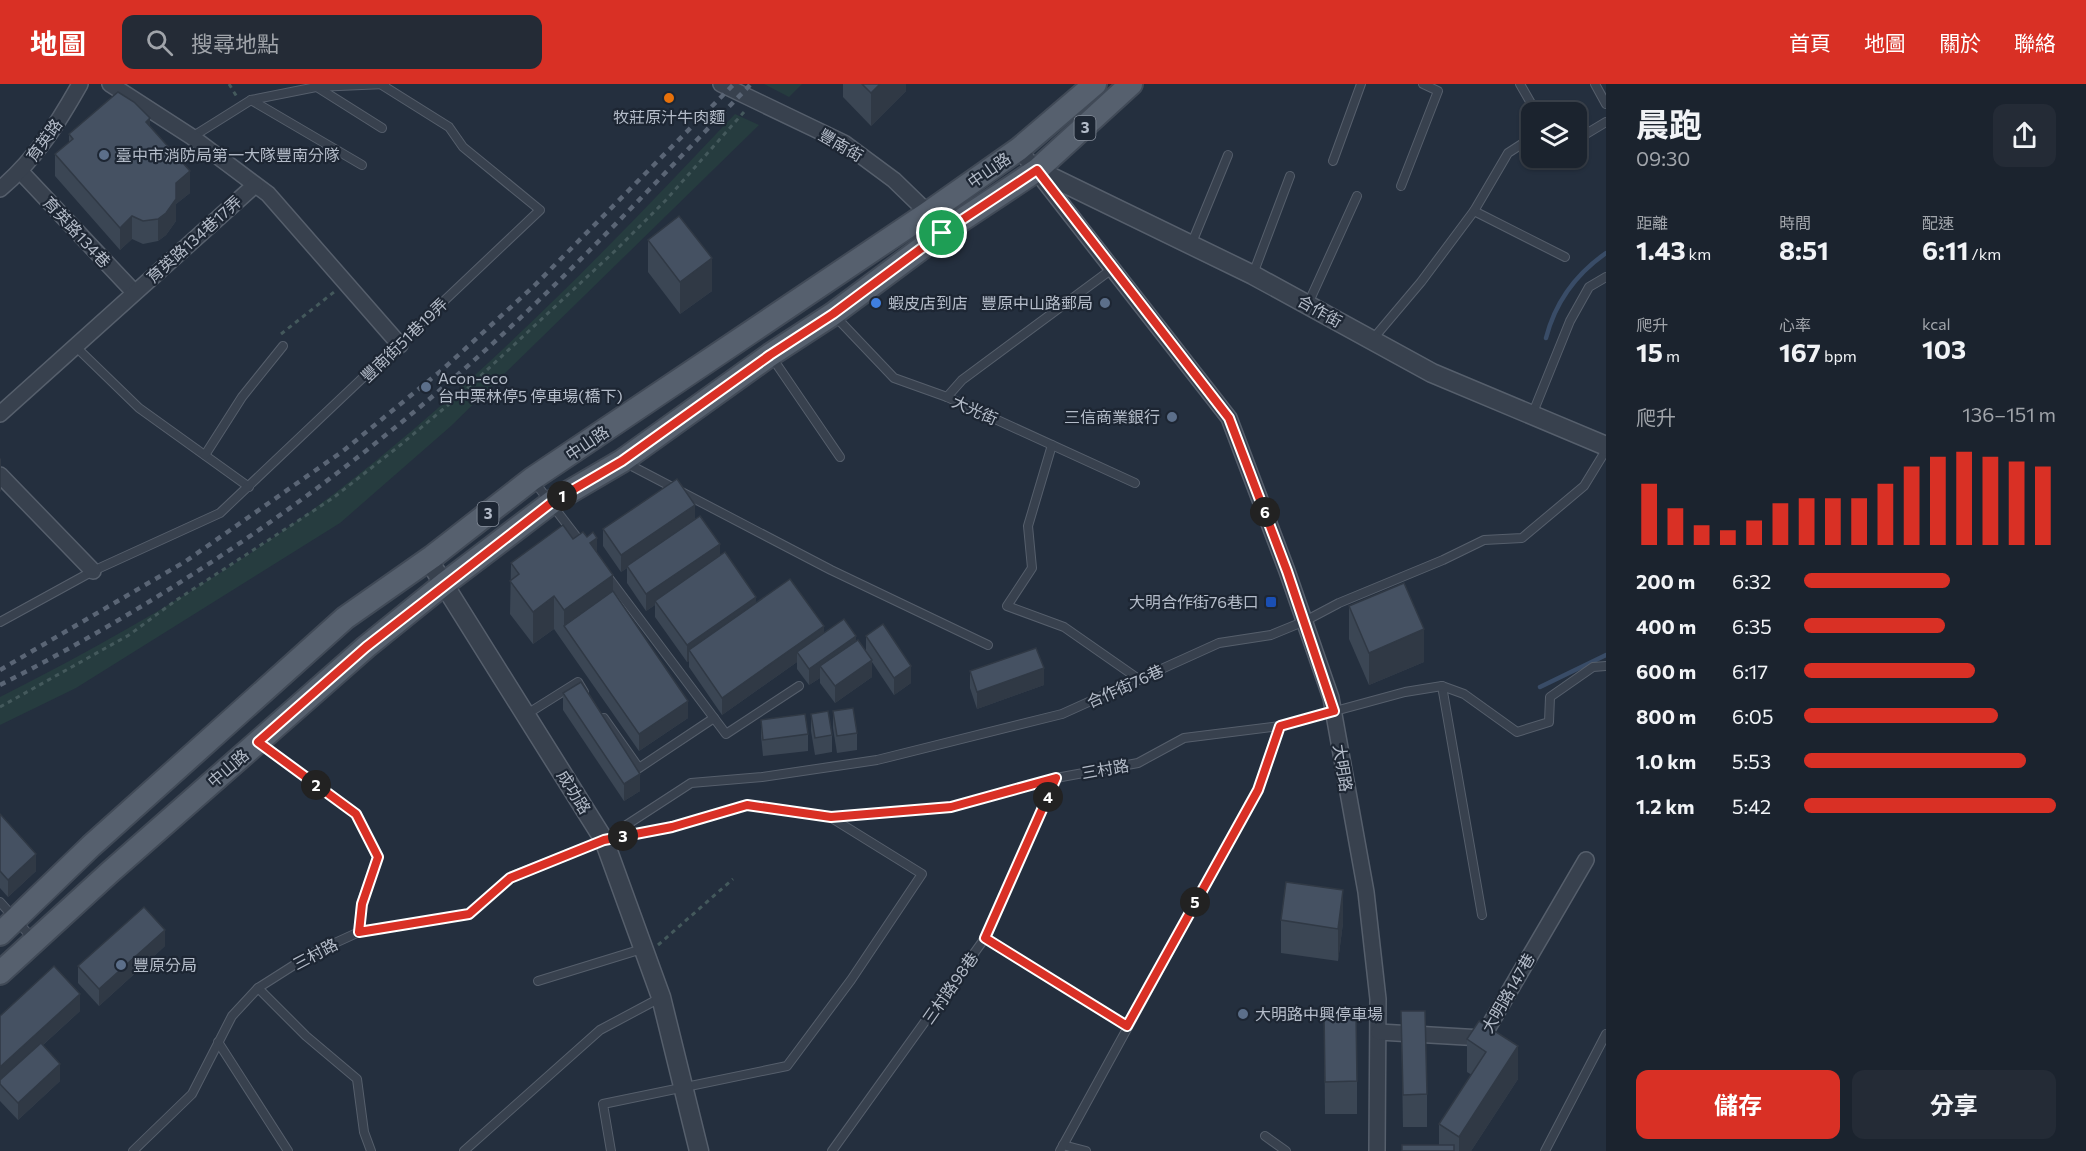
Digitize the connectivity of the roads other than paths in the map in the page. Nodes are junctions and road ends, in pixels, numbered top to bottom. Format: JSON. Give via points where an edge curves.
{"nodes":[{"id":1,"x":80,"y":84,"type":"edge"},
{"id":2,"x":722,"y":84,"type":"edge"},
{"id":3,"x":1095,"y":84,"type":"edge"},
{"id":4,"x":1131,"y":84,"type":"edge"},
{"id":5,"x":1360,"y":84,"type":"edge"},
{"id":6,"x":1423,"y":84,"type":"edge"},
{"id":7,"x":1520,"y":84,"type":"edge"},
{"id":8,"x":1595,"y":84,"type":"edge"},
{"id":9,"x":115,"y":85,"type":"edge"},
{"id":10,"x":383,"y":85,"type":"edge"},
{"id":11,"x":316,"y":87,"type":"junction"},
{"id":12,"x":251,"y":100,"type":"junction"},
{"id":13,"x":1530,"y":102,"type":"edge"},
{"id":14,"x":1606,"y":104,"type":"edge"},
{"id":15,"x":1606,"y":122,"type":"edge"},
{"id":16,"x":382,"y":128,"type":"dead end"},
{"id":17,"x":1587,"y":133,"type":"edge"},
{"id":18,"x":192,"y":137,"type":"junction"},
{"id":19,"x":1521,"y":145,"type":"edge"},
{"id":20,"x":1019,"y":149,"type":"junction"},
{"id":21,"x":1228,"y":155,"type":"dead end"},
{"id":22,"x":1333,"y":161,"type":"dead end"},
{"id":23,"x":362,"y":165,"type":"dead end"},
{"id":24,"x":1037,"y":170,"type":"junction"},
{"id":25,"x":21,"y":172,"type":"junction"},
{"id":26,"x":1290,"y":176,"type":"dead end"},
{"id":27,"x":255,"y":185,"type":"junction"},
{"id":28,"x":1401,"y":186,"type":"dead end"},
{"id":29,"x":0,"y":189,"type":"edge"},
{"id":30,"x":1357,"y":196,"type":"dead end"},
{"id":31,"x":1474,"y":211,"type":"junction"},
{"id":32,"x":928,"y":213,"type":"junction"},
{"id":33,"x":942,"y":233,"type":"junction"},
{"id":34,"x":1191,"y":244,"type":"junction"},
{"id":35,"x":1565,"y":257,"type":"dead end"},
{"id":36,"x":1112,"y":269,"type":"junction"},
{"id":37,"x":1253,"y":275,"type":"junction"},
{"id":38,"x":1606,"y":277,"type":"edge"},
{"id":39,"x":134,"y":292,"type":"junction"},
{"id":40,"x":1308,"y":304,"type":"junction"},
{"id":41,"x":833,"y":314,"type":"junction"},
{"id":42,"x":1371,"y":340,"type":"junction"},
{"id":43,"x":400,"y":345,"type":"junction"},
{"id":44,"x":75,"y":346,"type":"junction"},
{"id":45,"x":283,"y":346,"type":"road end"},
{"id":46,"x":770,"y":355,"type":"junction"},
{"id":47,"x":947,"y":397,"type":"junction"},
{"id":48,"x":0,"y":414,"type":"edge"},
{"id":49,"x":1532,"y":416,"type":"junction"},
{"id":50,"x":1052,"y":446,"type":"junction"},
{"id":51,"x":1606,"y":448,"type":"edge"},
{"id":52,"x":205,"y":455,"type":"junction"},
{"id":53,"x":840,"y":457,"type":"dead end"},
{"id":54,"x":622,"y":461,"type":"junction"},
{"id":55,"x":532,"y":479,"type":"junction"},
{"id":56,"x":3,"y":482,"type":"edge"},
{"id":57,"x":1134,"y":483,"type":"dead end"},
{"id":58,"x":249,"y":487,"type":"junction"},
{"id":59,"x":552,"y":502,"type":"junction"},
{"id":60,"x":587,"y":549,"type":"edge"},
{"id":61,"x":428,"y":559,"type":"junction"},
{"id":62,"x":601,"y":568,"type":"edge"},
{"id":63,"x":93,"y":571,"type":"junction"},
{"id":64,"x":444,"y":584,"type":"junction"},
{"id":65,"x":1305,"y":621,"type":"junction"},
{"id":66,"x":0,"y":622,"type":"edge"},
{"id":67,"x":988,"y":645,"type":"dead end"},
{"id":68,"x":1606,"y":666,"type":"edge"},
{"id":69,"x":1140,"y":680,"type":"junction"},
{"id":70,"x":799,"y":686,"type":"dead end"},
{"id":71,"x":1442,"y":686,"type":"junction"},
{"id":72,"x":591,"y":701,"type":"edge"},
{"id":73,"x":598,"y":711,"type":"edge"},
{"id":74,"x":1334,"y":711,"type":"junction"},
{"id":75,"x":525,"y":715,"type":"junction"},
{"id":76,"x":714,"y":718,"type":"junction"},
{"id":77,"x":1280,"y":726,"type":"junction"},
{"id":78,"x":258,"y":742,"type":"junction"},
{"id":79,"x":1056,"y":778,"type":"junction"},
{"id":80,"x":831,"y":817,"type":"junction"},
{"id":81,"x":604,"y":840,"type":"junction"},
{"id":82,"x":1586,"y":860,"type":"dead end"},
{"id":83,"x":0,"y":902,"type":"edge"},
{"id":84,"x":1482,"y":915,"type":"dead end"},
{"id":85,"x":8,"y":927,"type":"edge"},
{"id":86,"x":359,"y":932,"type":"junction"},
{"id":87,"x":985,"y":938,"type":"junction"},
{"id":88,"x":35,"y":941,"type":"junction"},
{"id":89,"x":645,"y":948,"type":"junction"},
{"id":90,"x":0,"y":973,"type":"edge"},
{"id":91,"x":538,"y":981,"type":"dead end"},
{"id":92,"x":258,"y":988,"type":"junction"},
{"id":93,"x":661,"y":997,"type":"junction"},
{"id":94,"x":1127,"y":1026,"type":"junction"},
{"id":95,"x":1379,"y":1032,"type":"junction"},
{"id":96,"x":1606,"y":1034,"type":"edge"},
{"id":97,"x":218,"y":1042,"type":"junction"},
{"id":98,"x":684,"y":1089,"type":"junction"},
{"id":99,"x":1265,"y":1136,"type":"dead end"},
{"id":100,"x":1061,"y":1148,"type":"edge"},
{"id":101,"x":133,"y":1151,"type":"edge"},
{"id":102,"x":288,"y":1151,"type":"edge"},
{"id":103,"x":371,"y":1151,"type":"edge"},
{"id":104,"x":464,"y":1151,"type":"edge"},
{"id":105,"x":611,"y":1151,"type":"edge"},
{"id":106,"x":699,"y":1151,"type":"edge"},
{"id":107,"x":832,"y":1151,"type":"edge"},
{"id":108,"x":1086,"y":1151,"type":"edge"},
{"id":109,"x":1286,"y":1151,"type":"edge"},
{"id":110,"x":1377,"y":1151,"type":"edge"},
{"id":111,"x":1545,"y":1151,"type":"edge"}],
"edges":[{"from":1,"to":25,"type":"street","name":"育英路","via":[[58,124]]},
{"from":2,"to":32,"type":"street","name":"豐南街","via":[[844,143],[894,180]]},
{"from":3,"to":20,"type":"main road","name":"中山路","number":"3"},
{"from":4,"to":24,"type":"main road","name":"中山路","number":"3"},
{"from":5,"to":22,"type":"lane"},
{"from":6,"to":28,"type":"lane","via":[[1438,91]]},
{"from":7,"to":13,"type":"lane"},
{"from":8,"to":14,"type":"lane"},
{"from":9,"to":18,"type":"street"},
{"from":10,"to":11,"type":"lane"},
{"from":10,"to":43,"type":"lane","name":"豐南街51巷19弄","via":[[448,127],[463,147],[540,210]]},
{"from":11,"to":12,"type":"lane"},
{"from":11,"to":16,"type":"lane"},
{"from":12,"to":18,"type":"lane"},
{"from":12,"to":23,"type":"lane"},
{"from":15,"to":17,"type":"lane"},
{"from":18,"to":27,"type":"street"},
{"from":19,"to":31,"type":"lane","via":[[1508,153]]},
{"from":20,"to":24,"type":"street","name":"大明路"},
{"from":20,"to":32,"type":"main road","name":"中山路","number":"3"},
{"from":21,"to":34,"type":"lane"},
{"from":24,"to":33,"type":"main road","name":"中山路","number":"3"},
{"from":24,"to":34,"type":"street","name":"合作街"},
{"from":24,"to":36,"type":"street","name":"大明路"},
{"from":25,"to":29,"type":"street","name":"育英路"},
{"from":25,"to":39,"type":"street","name":"育英路134巷"},
{"from":26,"to":37,"type":"lane"},
{"from":27,"to":39,"type":"street","name":"育英路134巷17弄"},
{"from":27,"to":43,"type":"street","via":[[268,194]]},
{"from":30,"to":40,"type":"lane"},
{"from":31,"to":35,"type":"lane"},
{"from":31,"to":42,"type":"lane"},
{"from":32,"to":33,"type":"street","name":"豐南街"},
{"from":32,"to":55,"type":"main road","name":"中山路","number":"3"},
{"from":33,"to":41,"type":"main road","name":"中山路","number":"3"},
{"from":34,"to":37,"type":"street","name":"合作街"},
{"from":36,"to":47,"type":"lane","via":[[962,380]]},
{"from":36,"to":65,"type":"street","name":"大明路","via":[[1229,418]]},
{"from":37,"to":40,"type":"street","name":"合作街"},
{"from":38,"to":49,"type":"lane","via":[[1589,287],[1570,321]]},
{"from":39,"to":44,"type":"street","name":"育英路134巷17弄"},
{"from":40,"to":42,"type":"street","name":"合作街"},
{"from":41,"to":46,"type":"main road","name":"中山路","number":"3"},
{"from":41,"to":47,"type":"lane","name":"大光街","via":[[894,378]]},
{"from":42,"to":49,"type":"street","name":"合作街","via":[[1432,373]]},
{"from":43,"to":58,"type":"lane","name":"豐南街51巷19弄"},
{"from":44,"to":48,"type":"street","name":"育英路134巷17弄"},
{"from":44,"to":52,"type":"lane","via":[[139,408]]},
{"from":45,"to":52,"type":"lane","via":[[242,397]]},
{"from":46,"to":53,"type":"lane"},
{"from":46,"to":54,"type":"main road","name":"中山路","number":"3"},
{"from":47,"to":50,"type":"lane","name":"大光街"},
{"from":49,"to":51,"type":"street","name":"合作街"},
{"from":50,"to":57,"type":"lane","name":"大光街"},
{"from":50,"to":69,"type":"lane","via":[[1028,526],[1032,568],[1007,606],[1064,627]]},
{"from":51,"to":65,"type":"lane","name":"合作街76巷","via":[[1584,486],[1522,538],[1484,540]]},
{"from":52,"to":58,"type":"lane"},
{"from":54,"to":59,"type":"main road","name":"中山路","number":"3"},
{"from":54,"to":67,"type":"lane","via":[[831,570]]},
{"from":55,"to":59,"type":"lane"},
{"from":55,"to":61,"type":"main road","name":"中山路","number":"3"},
{"from":56,"to":63,"type":"street"},
{"from":58,"to":63,"type":"lane","name":"豐南街51巷19弄","via":[[220,513]]},
{"from":59,"to":60,"type":"lane"},
{"from":59,"to":64,"type":"main road","name":"中山路","number":"3"},
{"from":61,"to":64,"type":"street","name":"成功路"},
{"from":61,"to":85,"type":"main road","name":"中山路","number":"3","via":[[345,618],[91,846]]},
{"from":62,"to":76,"type":"lane"},
{"from":63,"to":66,"type":"lane","name":"豐南街51巷19弄"},
{"from":64,"to":75,"type":"street","name":"成功路"},
{"from":64,"to":78,"type":"main road","name":"中山路","number":"3"},
{"from":65,"to":69,"type":"lane","name":"合作街76巷","via":[[1270,635],[1219,642]]},
{"from":65,"to":74,"type":"street","name":"大明路"},
{"from":68,"to":71,"type":"lane","via":[[1593,667],[1550,697],[1549,722],[1517,732],[1464,694]]},
{"from":69,"to":81,"type":"lane","name":"合作街76巷","via":[[1062,714],[877,760],[691,783]]},
{"from":70,"to":76,"type":"lane","via":[[726,734]]},
{"from":71,"to":74,"type":"lane","name":"三村路"},
{"from":71,"to":84,"type":"lane"},
{"from":72,"to":75,"type":"lane","via":[[578,682]]},
{"from":73,"to":76,"type":"lane","via":[[639,768]]},
{"from":74,"to":77,"type":"lane","name":"三村路"},
{"from":74,"to":95,"type":"street","name":"大明路","via":[[1366,892]]},
{"from":75,"to":81,"type":"street","name":"成功路"},
{"from":77,"to":79,"type":"lane","name":"三村路","via":[[1184,738],[1138,763]]},
{"from":77,"to":94,"type":"lane","via":[[1258,790]]},
{"from":78,"to":86,"type":"lane","via":[[356,814],[378,857],[362,904]]},
{"from":78,"to":88,"type":"main road","name":"中山路","number":"3"},
{"from":79,"to":80,"type":"lane","name":"三村路","via":[[951,807]]},
{"from":79,"to":87,"type":"lane","name":"三村路98巷"},
{"from":80,"to":81,"type":"lane","name":"三村路","via":[[747,805],[672,827]]},
{"from":80,"to":98,"type":"lane","via":[[922,874],[788,1066]]},
{"from":81,"to":86,"type":"lane","name":"三村路","via":[[510,878],[469,914]]},
{"from":81,"to":89,"type":"street","name":"成功路"},
{"from":82,"to":95,"type":"street","name":"大明路147巷","via":[[1482,1038]]},
{"from":83,"to":85,"type":"lane"},
{"from":85,"to":88,"type":"lane"},
{"from":86,"to":92,"type":"lane","name":"三村路","via":[[313,953]]},
{"from":87,"to":94,"type":"lane"},
{"from":87,"to":107,"type":"lane","name":"三村路98巷"},
{"from":88,"to":90,"type":"main road","name":"中山路","number":"3"},
{"from":89,"to":91,"type":"lane"},
{"from":89,"to":93,"type":"street","name":"成功路"},
{"from":92,"to":97,"type":"lane","name":"三村路","via":[[232,1016]]},
{"from":92,"to":103,"type":"lane","via":[[357,1079],[364,1132]]},
{"from":93,"to":98,"type":"street","name":"成功路"},
{"from":93,"to":104,"type":"lane","via":[[600,1030]]},
{"from":94,"to":100,"type":"lane"},
{"from":95,"to":110,"type":"street","name":"大明路"},
{"from":96,"to":111,"type":"lane"},
{"from":97,"to":101,"type":"lane","name":"三村路","via":[[192,1094]]},
{"from":97,"to":102,"type":"lane"},
{"from":98,"to":105,"type":"lane","via":[[603,1104]]},
{"from":98,"to":106,"type":"street","name":"成功路"},
{"from":99,"to":109,"type":"lane"},
{"from":100,"to":108,"type":"lane"}]}
